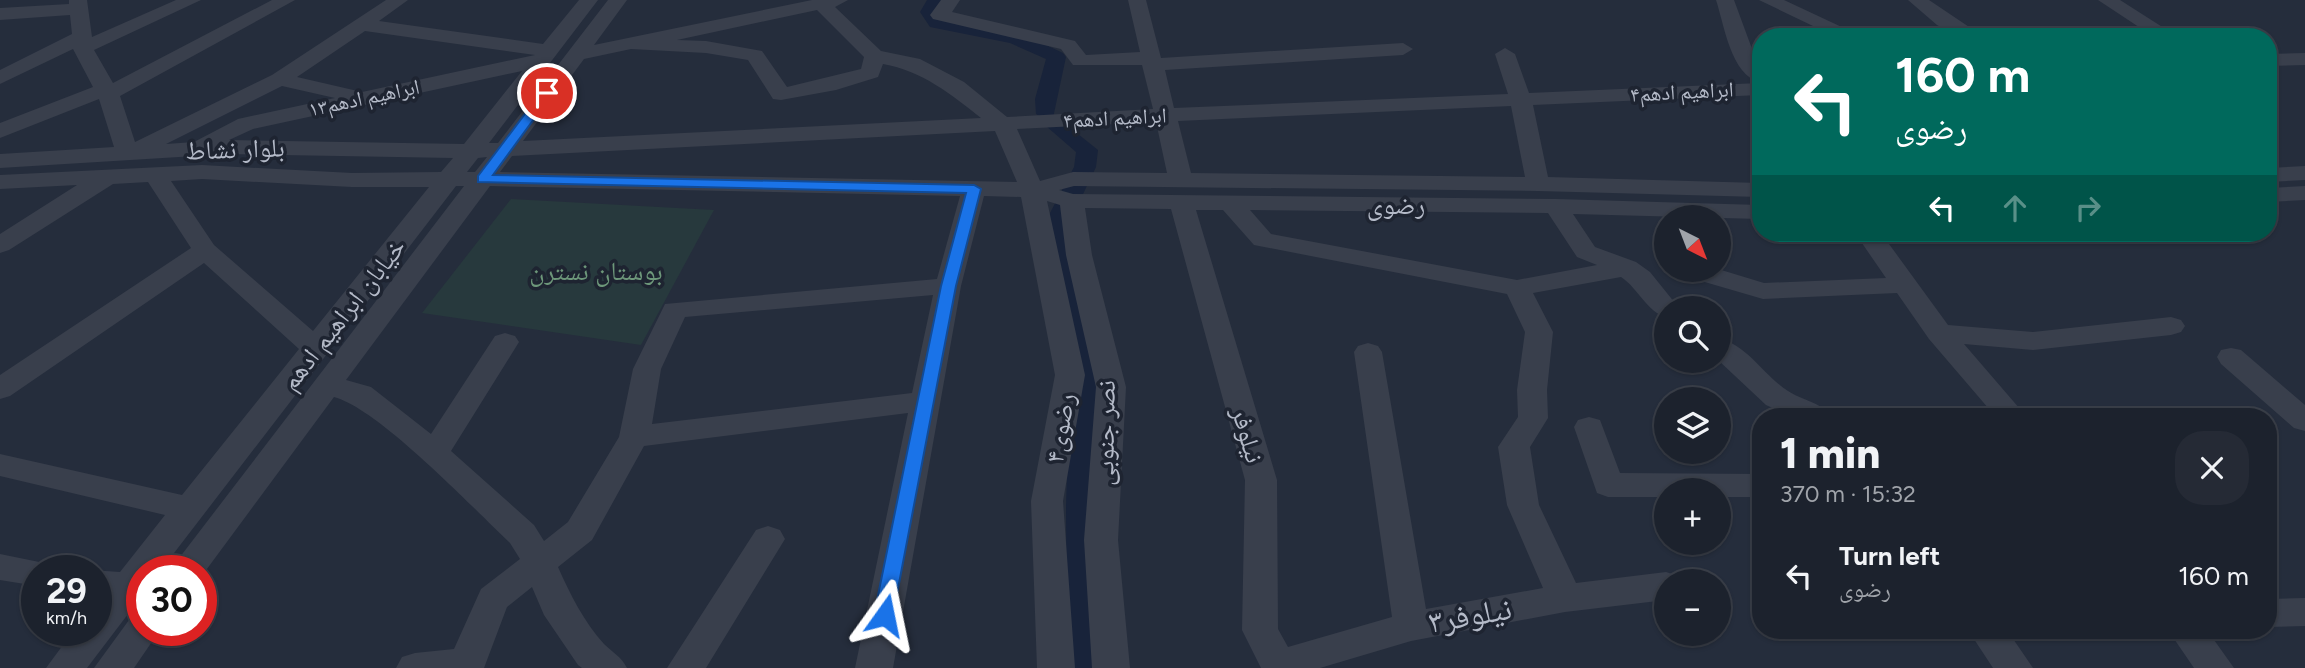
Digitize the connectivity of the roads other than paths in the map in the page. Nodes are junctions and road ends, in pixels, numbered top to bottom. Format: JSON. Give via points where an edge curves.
{"nodes":[{"id":1,"x":192,"y":0,"type":"edge"},
{"id":2,"x":286,"y":0,"type":"edge"},
{"id":3,"x":399,"y":0,"type":"edge"},
{"id":4,"x":589,"y":0,"type":"edge"},
{"id":5,"x":618,"y":0,"type":"edge"},
{"id":6,"x":951,"y":0,"type":"edge"},
{"id":7,"x":1137,"y":0,"type":"edge"},
{"id":8,"x":1725,"y":0,"type":"edge"},
{"id":9,"x":1768,"y":0,"type":"edge"},
{"id":10,"x":1917,"y":0,"type":"edge"},
{"id":11,"x":2107,"y":0,"type":"edge"},
{"id":12,"x":830,"y":2,"type":"edge"},
{"id":13,"x":78,"y":5,"type":"edge"},
{"id":14,"x":0,"y":14,"type":"edge"},
{"id":15,"x":363,"y":25,"type":"junction"},
{"id":16,"x":1832,"y":28,"type":"edge"},
{"id":17,"x":1957,"y":28,"type":"edge"},
{"id":18,"x":2153,"y":28,"type":"edge"},
{"id":19,"x":83,"y":42,"type":"junction"},
{"id":20,"x":634,"y":44,"type":"junction"},
{"id":21,"x":1403,"y":49,"type":"dead end"},
{"id":22,"x":1505,"y":54,"type":"dead end"},
{"id":23,"x":556,"y":55,"type":"junction"},
{"id":24,"x":874,"y":56,"type":"junction"},
{"id":25,"x":2305,"y":59,"type":"edge"},
{"id":26,"x":2277,"y":60,"type":"edge"},
{"id":27,"x":1152,"y":62,"type":"junction"},
{"id":28,"x":1752,"y":67,"type":"edge"},
{"id":29,"x":0,"y":78,"type":"edge"},
{"id":30,"x":279,"y":79,"type":"junction"},
{"id":31,"x":1752,"y":89,"type":"edge"},
{"id":32,"x":107,"y":92,"type":"junction"},
{"id":33,"x":364,"y":99,"type":"junction"},
{"id":34,"x":1521,"y":100,"type":"junction"},
{"id":35,"x":1166,"y":115,"type":"junction"},
{"id":36,"x":1003,"y":124,"type":"junction"},
{"id":37,"x":0,"y":131,"type":"edge"},
{"id":38,"x":334,"y":147,"type":"junction"},
{"id":39,"x":190,"y":150,"type":"junction"},
{"id":40,"x":505,"y":150,"type":"junction"},
{"id":41,"x":471,"y":151,"type":"junction"},
{"id":42,"x":128,"y":154,"type":"junction"},
{"id":43,"x":0,"y":161,"type":"edge"},
{"id":44,"x":2305,"y":173,"type":"edge"},
{"id":45,"x":155,"y":174,"type":"junction"},
{"id":46,"x":2277,"y":175,"type":"edge"},
{"id":47,"x":108,"y":177,"type":"junction"},
{"id":48,"x":298,"y":177,"type":"junction"},
{"id":49,"x":483,"y":179,"type":"junction"},
{"id":50,"x":449,"y":180,"type":"junction"},
{"id":51,"x":0,"y":182,"type":"edge"},
{"id":52,"x":1538,"y":184,"type":"junction"},
{"id":53,"x":974,"y":189,"type":"junction"},
{"id":54,"x":1032,"y":190,"type":"junction"},
{"id":55,"x":1752,"y":190,"type":"edge"},
{"id":56,"x":1182,"y":192,"type":"junction"},
{"id":57,"x":2305,"y":192,"type":"edge"},
{"id":58,"x":2277,"y":194,"type":"edge"},
{"id":59,"x":1420,"y":195,"type":"junction"},
{"id":60,"x":1072,"y":201,"type":"junction"},
{"id":61,"x":1231,"y":204,"type":"junction"},
{"id":62,"x":1556,"y":206,"type":"junction"},
{"id":63,"x":1752,"y":212,"type":"edge"},
{"id":64,"x":1874,"y":242,"type":"edge"},
{"id":65,"x":0,"y":246,"type":"edge"},
{"id":66,"x":205,"y":250,"type":"junction"},
{"id":67,"x":1625,"y":268,"type":"junction"},
{"id":68,"x":1654,"y":269,"type":"edge"},
{"id":69,"x":1731,"y":281,"type":"edge"},
{"id":70,"x":1903,"y":285,"type":"junction"},
{"id":71,"x":948,"y":286,"type":"junction"},
{"id":72,"x":1517,"y":288,"type":"junction"},
{"id":73,"x":1656,"y":296,"type":"edge"},
{"id":74,"x":2171,"y":326,"type":"dead end"},
{"id":75,"x":1939,"y":333,"type":"junction"},
{"id":76,"x":505,"y":342,"type":"dead end"},
{"id":77,"x":315,"y":348,"type":"junction"},
{"id":78,"x":1367,"y":352,"type":"dead end"},
{"id":79,"x":1731,"y":355,"type":"edge"},
{"id":80,"x":2231,"y":358,"type":"dead end"},
{"id":81,"x":327,"y":385,"type":"junction"},
{"id":82,"x":0,"y":389,"type":"edge"},
{"id":83,"x":928,"y":401,"type":"junction"},
{"id":84,"x":1798,"y":408,"type":"edge"},
{"id":85,"x":2004,"y":408,"type":"edge"},
{"id":86,"x":2305,"y":421,"type":"edge"},
{"id":87,"x":1589,"y":427,"type":"dead end"},
{"id":88,"x":634,"y":437,"type":"junction"},
{"id":89,"x":434,"y":453,"type":"junction"},
{"id":90,"x":0,"y":465,"type":"edge"},
{"id":91,"x":1752,"y":486,"type":"edge"},
{"id":92,"x":190,"y":509,"type":"junction"},
{"id":93,"x":768,"y":540,"type":"dead end"},
{"id":94,"x":198,"y":555,"type":"edge"},
{"id":95,"x":540,"y":565,"type":"junction"},
{"id":96,"x":0,"y":567,"type":"edge"},
{"id":97,"x":21,"y":570,"type":"edge"},
{"id":98,"x":112,"y":585,"type":"edge"},
{"id":99,"x":1654,"y":587,"type":"edge"},
{"id":100,"x":1564,"y":598,"type":"junction"},
{"id":101,"x":2305,"y":612,"type":"edge"},
{"id":102,"x":2277,"y":613,"type":"edge"},
{"id":103,"x":1411,"y":626,"type":"junction"},
{"id":104,"x":1993,"y":639,"type":"edge"},
{"id":105,"x":2193,"y":639,"type":"edge"},
{"id":106,"x":82,"y":646,"type":"edge"},
{"id":107,"x":130,"y":646,"type":"edge"},
{"id":108,"x":466,"y":665,"type":"edge"},
{"id":109,"x":1280,"y":667,"type":"edge"},
{"id":110,"x":65,"y":668,"type":"edge"},
{"id":111,"x":113,"y":668,"type":"edge"},
{"id":112,"x":415,"y":668,"type":"edge"},
{"id":113,"x":608,"y":668,"type":"edge"},
{"id":114,"x":686,"y":668,"type":"edge"},
{"id":115,"x":874,"y":668,"type":"edge"},
{"id":116,"x":1056,"y":668,"type":"edge"},
{"id":117,"x":1111,"y":668,"type":"edge"},
{"id":118,"x":2014,"y":668,"type":"edge"},
{"id":119,"x":2215,"y":668,"type":"edge"}],
"edges":[{"from":1,"to":19,"type":"street"},
{"from":2,"to":32,"type":"street"},
{"from":3,"to":15,"type":"street"},
{"from":4,"to":23,"type":"street","name":"خیابان ابراهیم ادهم"},
{"from":5,"to":23,"type":"street","name":"خیابان ابراهیم ادهم"},
{"from":6,"to":27,"type":"street","via":[[940,15],[1068,46],[1080,61]]},
{"from":7,"to":27,"type":"street","name":"نیلوفر"},
{"from":8,"to":28,"type":"street","via":[[1745,59]]},
{"from":9,"to":16,"type":"street"},
{"from":10,"to":17,"type":"street"},
{"from":11,"to":18,"type":"street"},
{"from":12,"to":20,"type":"street"},
{"from":12,"to":24,"type":"street"},
{"from":13,"to":14,"type":"street"},
{"from":13,"to":19,"type":"street"},
{"from":15,"to":23,"type":"street"},
{"from":15,"to":30,"type":"street"},
{"from":19,"to":29,"type":"street"},
{"from":19,"to":32,"type":"street"},
{"from":20,"to":23,"type":"street","name":"ابراهیم ادهم۱۳"},
{"from":20,"to":24,"type":"street","via":[[706,47],[755,55],[781,94],[870,74]]},
{"from":21,"to":27,"type":"street"},
{"from":22,"to":34,"type":"street"},
{"from":23,"to":33,"type":"street","name":"ابراهیم ادهم۱۳"},
{"from":23,"to":40,"type":"street","name":"خیابان ابراهیم ادهم"},
{"from":23,"to":41,"type":"street","name":"خیابان ابراهیم ادهم"},
{"from":24,"to":36,"type":"street","via":[[913,63],[956,86]]},
{"from":25,"to":26,"type":"street"},
{"from":27,"to":35,"type":"street","name":"نیلوفر"},
{"from":30,"to":33,"type":"street"},
{"from":30,"to":42,"type":"street"},
{"from":31,"to":34,"type":"street","name":"ابراهیم ادهم۴"},
{"from":32,"to":37,"type":"street"},
{"from":32,"to":42,"type":"street"},
{"from":33,"to":39,"type":"street","name":"ابراهیم ادهم۱۳","via":[[246,124]]},
{"from":34,"to":35,"type":"street","name":"ابراهیم ادهم۴"},
{"from":34,"to":52,"type":"street"},
{"from":35,"to":36,"type":"street","name":"ابراهیم ادهم۴"},
{"from":35,"to":56,"type":"street","name":"نیلوفر"},
{"from":36,"to":40,"type":"street","name":"ابراهیم ادهم۴"},
{"from":36,"to":54,"type":"street","name":"رضوی۴"},
{"from":38,"to":39,"type":"street","name":"بلوار نشاط"},
{"from":38,"to":41,"type":"street","name":"بلوار نشاط"},
{"from":38,"to":48,"type":"street","via":[[338,156],[330,166]]},
{"from":39,"to":42,"type":"street","name":"بلوار نشاط"},
{"from":40,"to":41,"type":"street","name":"ابراهیم ادهم۴"},
{"from":40,"to":49,"type":"street","name":"خیابان ابراهیم ادهم"},
{"from":41,"to":50,"type":"street","name":"خیابان ابراهیم ادهم"},
{"from":42,"to":43,"type":"street","name":"بلوار نشاط"},
{"from":44,"to":46,"type":"street"},
{"from":45,"to":47,"type":"street","name":"بلوار نشاط"},
{"from":45,"to":48,"type":"street","name":"بلوار نشاط"},
{"from":45,"to":66,"type":"street"},
{"from":47,"to":51,"type":"street","name":"بلوار نشاط"},
{"from":47,"to":65,"type":"street"},
{"from":48,"to":50,"type":"street","name":"بلوار نشاط"},
{"from":49,"to":50,"type":"street","name":"رضوی"},
{"from":49,"to":53,"type":"street","name":"رضوی"},
{"from":49,"to":81,"type":"street","name":"خیابان ابراهیم ادهم"},
{"from":50,"to":77,"type":"street","name":"خیابان ابراهیم ادهم"},
{"from":52,"to":55,"type":"street","name":"رضوی"},
{"from":52,"to":59,"type":"street","name":"رضوی"},
{"from":53,"to":54,"type":"street","name":"رضوی"},
{"from":53,"to":71,"type":"street"},
{"from":54,"to":56,"type":"street","name":"رضوی","via":[[1073,179]]},
{"from":54,"to":60,"type":"street","name":"رضوی"},
{"from":54,"to":116,"type":"street","name":"رضوی۴","via":[[1070,375],[1047,501]]},
{"from":56,"to":59,"type":"street","name":"رضوی"},
{"from":56,"to":60,"type":"street","name":"رضوی"},
{"from":56,"to":61,"type":"street","name":"رضوی"},
{"from":56,"to":109,"type":"street","name":"نیلوفر","via":[[1261,480],[1260,630]]},
{"from":57,"to":58,"type":"street"},
{"from":59,"to":61,"type":"street","name":"رضوی"},
{"from":59,"to":62,"type":"street","name":"رضوی"},
{"from":60,"to":117,"type":"street","name":"نصر جنوبی","via":[[1079,255],[1111,387],[1101,540]]},
{"from":61,"to":72,"type":"street","via":[[1263,240]]},
{"from":62,"to":63,"type":"street","name":"رضوی"},
{"from":62,"to":67,"type":"street","via":[[1587,252]]},
{"from":64,"to":70,"type":"street"},
{"from":66,"to":77,"type":"street"},
{"from":66,"to":82,"type":"street"},
{"from":67,"to":68,"type":"street"},
{"from":67,"to":72,"type":"street"},
{"from":67,"to":73,"type":"street"},
{"from":69,"to":70,"type":"street","via":[[1763,291]]},
{"from":70,"to":75,"type":"street"},
{"from":71,"to":83,"type":"street"},
{"from":71,"to":88,"type":"street","via":[[675,310],[647,369]]},
{"from":72,"to":100,"type":"street","via":[[1539,332],[1533,418],[1514,447],[1523,505]]},
{"from":74,"to":75,"type":"street","via":[[2033,341]]},
{"from":75,"to":85,"type":"street"},
{"from":76,"to":89,"type":"street"},
{"from":77,"to":92,"type":"street","name":"خیابان ابراهیم ادهم"},
{"from":78,"to":103,"type":"street"},
{"from":79,"to":84,"type":"street","via":[[1777,398]]},
{"from":80,"to":86,"type":"street"},
{"from":81,"to":89,"type":"street","via":[[361,394]]},
{"from":81,"to":94,"type":"street","name":"خیابان ابراهیم ادهم"},
{"from":83,"to":88,"type":"street"},
{"from":83,"to":115,"type":"street"},
{"from":87,"to":91,"type":"street","via":[[1608,485]]},
{"from":88,"to":95,"type":"street","via":[[580,531]]},
{"from":89,"to":95,"type":"street","via":[[522,534]]},
{"from":90,"to":92,"type":"street"},
{"from":92,"to":98,"type":"street","name":"خیابان ابراهیم ادهم"},
{"from":93,"to":114,"type":"street"},
{"from":95,"to":108,"type":"street","via":[[493,599]]},
{"from":95,"to":113,"type":"street","via":[[557,605],[591,654]]},
{"from":96,"to":97,"type":"street"},
{"from":99,"to":100,"type":"street","name":"نیلوفر۳"},
{"from":100,"to":103,"type":"street","name":"نیلوفر۳"},
{"from":101,"to":102,"type":"street"},
{"from":103,"to":109,"type":"street","name":"نیلوفر۳"},
{"from":104,"to":118,"type":"street"},
{"from":105,"to":119,"type":"street"},
{"from":106,"to":110,"type":"street","name":"خیابان ابراهیم ادهم"},
{"from":107,"to":111,"type":"street"},
{"from":108,"to":112,"type":"street"}]}
